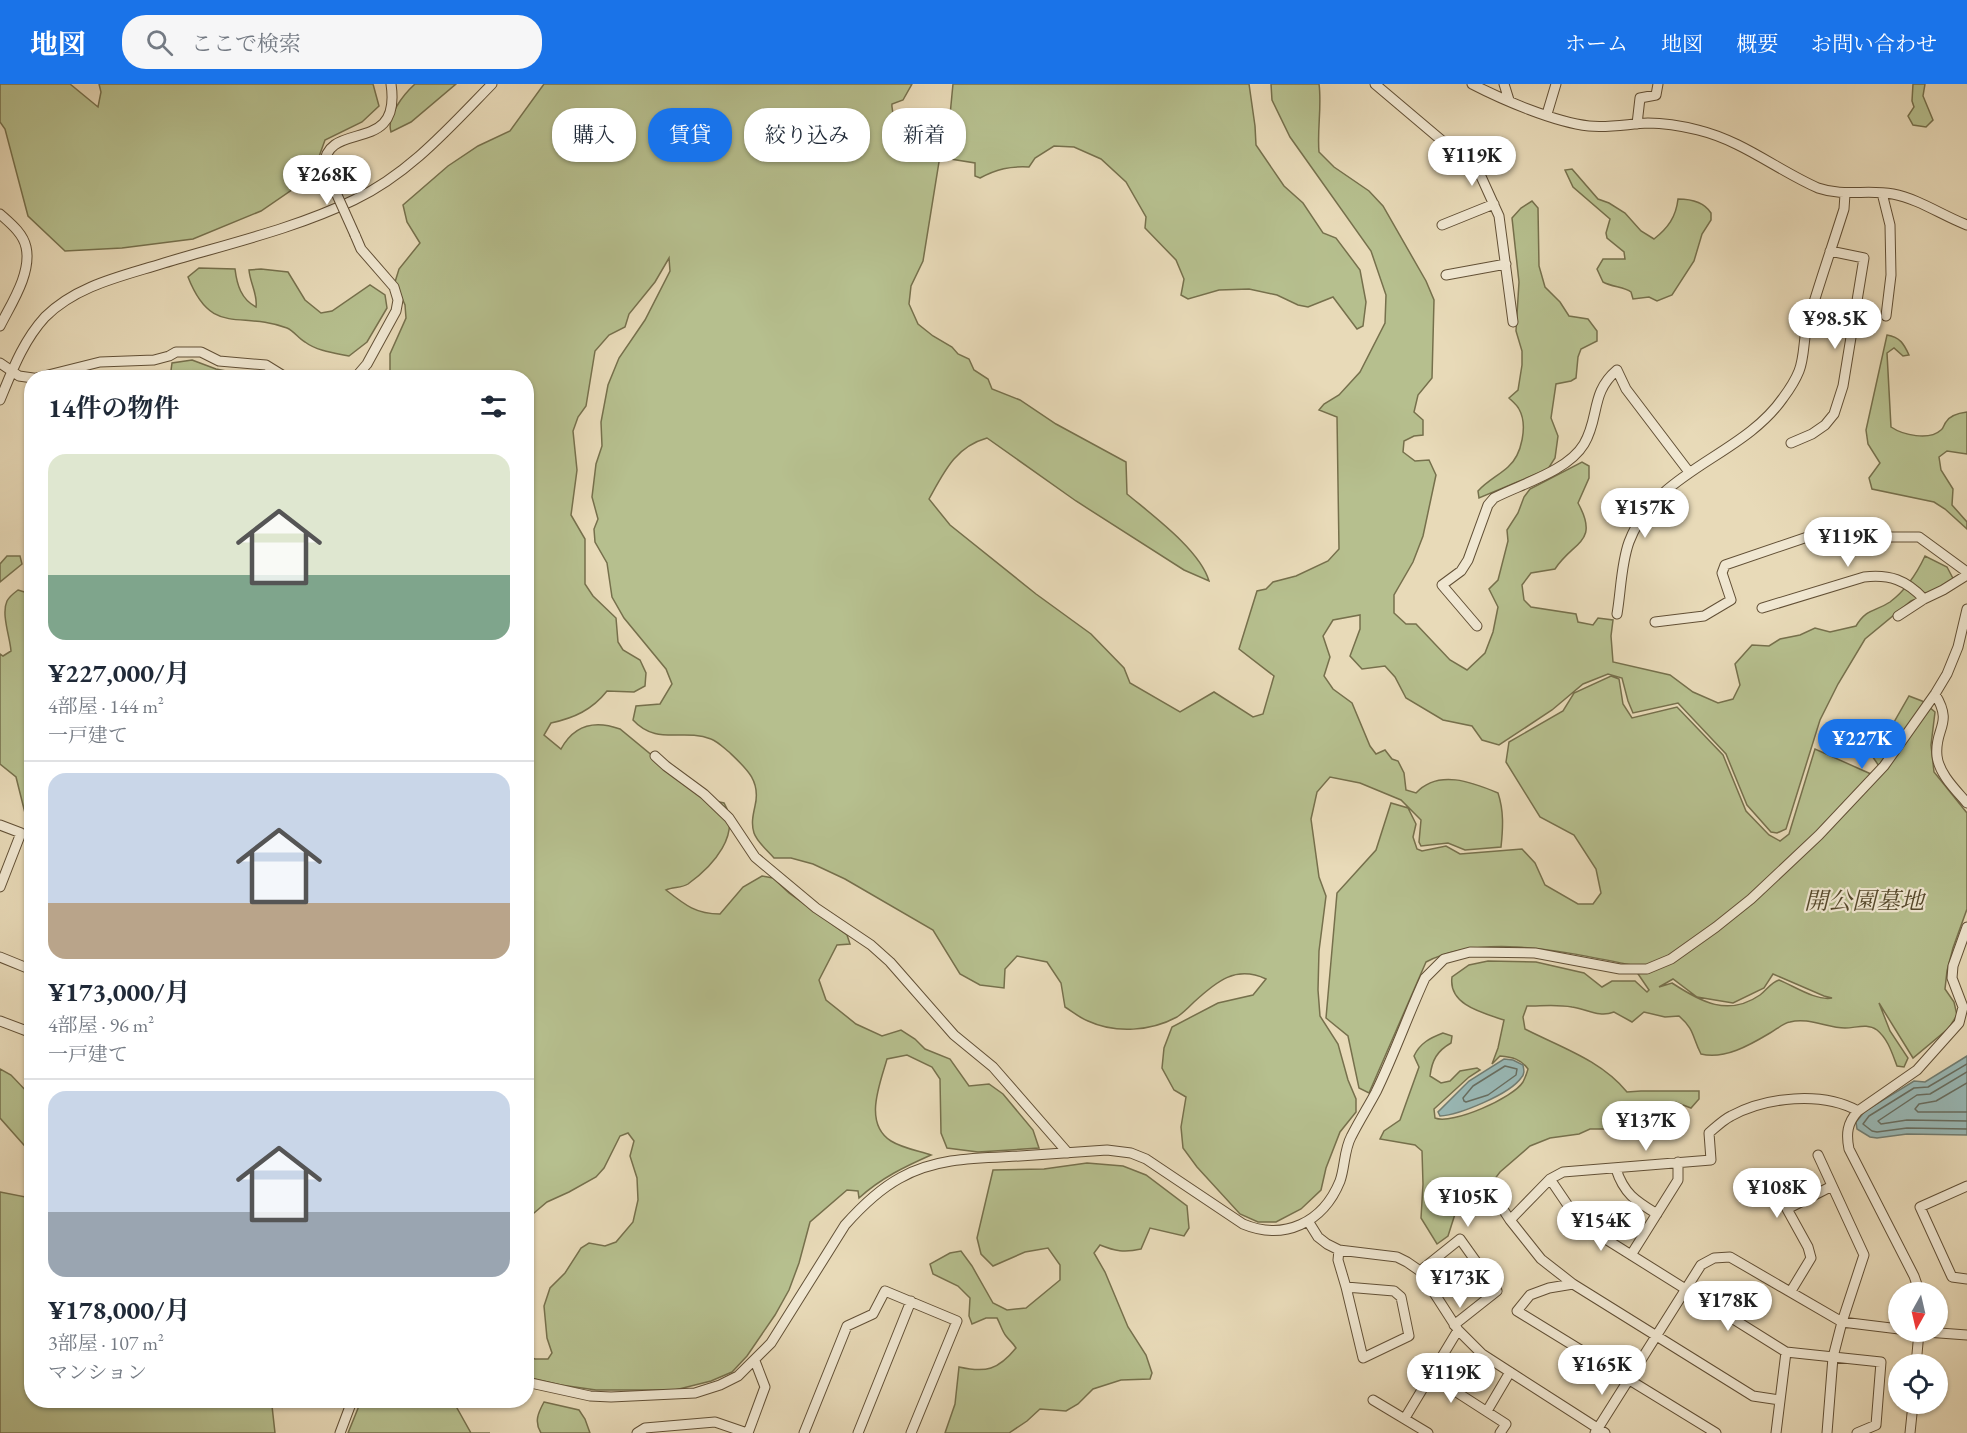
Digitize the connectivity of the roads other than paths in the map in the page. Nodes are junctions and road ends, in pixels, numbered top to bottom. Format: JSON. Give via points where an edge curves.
{"nodes":[{"id":1,"x":391,"y":84,"type":"edge"},
{"id":2,"x":492,"y":84,"type":"edge"},
{"id":3,"x":1375,"y":84,"type":"edge"},
{"id":4,"x":1472,"y":84,"type":"edge"},
{"id":5,"x":1503,"y":84,"type":"edge"},
{"id":6,"x":1556,"y":84,"type":"edge"},
{"id":7,"x":1658,"y":84,"type":"edge"},
{"id":8,"x":1509,"y":100,"type":"junction"},
{"id":9,"x":1547,"y":114,"type":"junction"},
{"id":10,"x":1637,"y":124,"type":"junction"},
{"id":11,"x":1882,"y":192,"type":"junction"},
{"id":12,"x":1845,"y":194,"type":"junction"},
{"id":13,"x":1494,"y":204,"type":"junction"},
{"id":14,"x":0,"y":214,"type":"edge"},
{"id":15,"x":1442,"y":225,"type":"dead end"},
{"id":16,"x":1967,"y":225,"type":"edge"},
{"id":17,"x":1830,"y":251,"type":"junction"},
{"id":18,"x":1506,"y":264,"type":"junction"},
{"id":19,"x":1446,"y":275,"type":"dead end"},
{"id":20,"x":1886,"y":316,"type":"dead end"},
{"id":21,"x":1512,"y":322,"type":"dead end"},
{"id":22,"x":0,"y":326,"type":"edge"},
{"id":23,"x":0,"y":363,"type":"edge"},
{"id":24,"x":67,"y":370,"type":"edge"},
{"id":25,"x":274,"y":370,"type":"edge"},
{"id":26,"x":362,"y":370,"type":"edge"},
{"id":27,"x":12,"y":371,"type":"junction"},
{"id":28,"x":24,"y":377,"type":"edge"},
{"id":29,"x":0,"y":400,"type":"edge"},
{"id":30,"x":1791,"y":443,"type":"dead end"},
{"id":31,"x":1689,"y":472,"type":"junction"},
{"id":32,"x":1967,"y":573,"type":"edge"},
{"id":33,"x":1924,"y":599,"type":"junction"},
{"id":34,"x":1762,"y":608,"type":"dead end"},
{"id":35,"x":1967,"y":609,"type":"edge"},
{"id":36,"x":1617,"y":614,"type":"dead end"},
{"id":37,"x":1898,"y":616,"type":"dead end"},
{"id":38,"x":1655,"y":621,"type":"dead end"},
{"id":39,"x":1477,"y":626,"type":"dead end"},
{"id":40,"x":1935,"y":694,"type":"junction"},
{"id":41,"x":656,"y":756,"type":"dead end"},
{"id":42,"x":1967,"y":803,"type":"edge"},
{"id":43,"x":0,"y":825,"type":"edge"},
{"id":44,"x":2,"y":876,"type":"edge"},
{"id":45,"x":0,"y":887,"type":"edge"},
{"id":46,"x":1967,"y":927,"type":"edge"},
{"id":47,"x":0,"y":957,"type":"edge"},
{"id":48,"x":24,"y":967,"type":"edge"},
{"id":49,"x":1965,"y":1008,"type":"edge"},
{"id":50,"x":0,"y":1021,"type":"edge"},
{"id":51,"x":24,"y":1030,"type":"edge"},
{"id":52,"x":1858,"y":1111,"type":"junction"},
{"id":53,"x":1068,"y":1153,"type":"junction"},
{"id":54,"x":1818,"y":1155,"type":"dead end"},
{"id":55,"x":1678,"y":1162,"type":"junction"},
{"id":56,"x":1616,"y":1169,"type":"junction"},
{"id":57,"x":1550,"y":1179,"type":"junction"},
{"id":58,"x":1832,"y":1186,"type":"junction"},
{"id":59,"x":1967,"y":1186,"type":"edge"},
{"id":60,"x":1493,"y":1194,"type":"dead end"},
{"id":61,"x":1657,"y":1214,"type":"junction"},
{"id":62,"x":1510,"y":1220,"type":"junction"},
{"id":63,"x":1308,"y":1221,"type":"junction"},
{"id":64,"x":1339,"y":1250,"type":"junction"},
{"id":65,"x":1631,"y":1255,"type":"junction"},
{"id":66,"x":1420,"y":1271,"type":"junction"},
{"id":67,"x":1967,"y":1279,"type":"edge"},
{"id":68,"x":1916,"y":1282,"type":"edge"},
{"id":69,"x":1573,"y":1284,"type":"junction"},
{"id":70,"x":1346,"y":1287,"type":"junction"},
{"id":71,"x":1684,"y":1289,"type":"junction"},
{"id":72,"x":1791,"y":1292,"type":"junction"},
{"id":73,"x":911,"y":1301,"type":"junction"},
{"id":74,"x":1842,"y":1322,"type":"junction"},
{"id":75,"x":1456,"y":1327,"type":"junction"},
{"id":76,"x":1888,"y":1328,"type":"edge"},
{"id":77,"x":1948,"y":1334,"type":"edge"},
{"id":78,"x":1657,"y":1335,"type":"junction"},
{"id":79,"x":1967,"y":1335,"type":"edge"},
{"id":80,"x":1786,"y":1352,"type":"junction"},
{"id":81,"x":1833,"y":1357,"type":"junction"},
{"id":82,"x":754,"y":1361,"type":"junction"},
{"id":83,"x":1510,"y":1372,"type":"junction"},
{"id":84,"x":1430,"y":1375,"type":"junction"},
{"id":85,"x":1629,"y":1378,"type":"junction"},
{"id":86,"x":534,"y":1384,"type":"edge"},
{"id":87,"x":1373,"y":1400,"type":"dead end"},
{"id":88,"x":1780,"y":1400,"type":"junction"},
{"id":89,"x":349,"y":1408,"type":"edge"},
{"id":90,"x":1487,"y":1411,"type":"junction"},
{"id":91,"x":1912,"y":1414,"type":"edge"},
{"id":92,"x":1405,"y":1418,"type":"junction"},
{"id":93,"x":694,"y":1428,"type":"edge"},
{"id":94,"x":1600,"y":1431,"type":"edge"},
{"id":95,"x":340,"y":1433,"type":"edge"},
{"id":96,"x":638,"y":1433,"type":"edge"},
{"id":97,"x":747,"y":1433,"type":"edge"},
{"id":98,"x":804,"y":1433,"type":"edge"},
{"id":99,"x":858,"y":1433,"type":"edge"},
{"id":100,"x":911,"y":1433,"type":"edge"},
{"id":101,"x":1428,"y":1433,"type":"edge"},
{"id":102,"x":1500,"y":1433,"type":"edge"},
{"id":103,"x":1716,"y":1433,"type":"edge"},
{"id":104,"x":1776,"y":1433,"type":"edge"},
{"id":105,"x":1827,"y":1433,"type":"edge"},
{"id":106,"x":1857,"y":1433,"type":"edge"},
{"id":107,"x":1910,"y":1433,"type":"edge"}],
"edges":[{"from":1,"to":26,"type":"street","bridge":true,"via":[[391,109],[384,121],[375,131],[338,142],[330,148],[324,166],[361,249],[394,287],[398,300],[396,311]]},
{"from":2,"to":27,"type":"street","via":[[407,166],[354,200],[302,221],[108,280],[67,300],[37,327]]},
{"from":3,"to":13,"type":"street","via":[[1479,172]]},
{"from":4,"to":8,"type":"street"},
{"from":5,"to":8,"type":"street"},
{"from":6,"to":9,"type":"street"},
{"from":7,"to":10,"type":"street","via":[[1656,95],[1640,98]]},
{"from":8,"to":9,"type":"street"},
{"from":9,"to":10,"type":"street","via":[[1588,126]]},
{"from":10,"to":12,"type":"street","via":[[1682,126],[1733,141],[1804,182]]},
{"from":11,"to":12,"type":"street"},
{"from":11,"to":16,"type":"street","via":[[1905,197]]},
{"from":11,"to":20,"type":"street","via":[[1890,225],[1892,275]]},
{"from":12,"to":17,"type":"street"},
{"from":13,"to":15,"type":"street"},
{"from":13,"to":18,"type":"street"},
{"from":14,"to":22,"type":"street","via":[[19,232],[27,259],[24,275]]},
{"from":17,"to":30,"type":"street","via":[[1864,258],[1843,386],[1834,414],[1825,425]]},
{"from":17,"to":31,"type":"street","via":[[1794,381],[1764,419]]},
{"from":18,"to":19,"type":"street"},
{"from":18,"to":21,"type":"street"},
{"from":23,"to":27,"type":"street"},
{"from":24,"to":25,"type":"street","via":[[100,362],[154,360],[176,352],[201,352],[219,362],[266,365]]},
{"from":27,"to":28,"type":"street"},
{"from":27,"to":29,"type":"street"},
{"from":31,"to":36,"type":"street","via":[[1648,508],[1637,525],[1628,544]]},
{"from":31,"to":39,"type":"street","via":[[1626,389],[1617,370],[1599,392],[1583,446],[1554,470],[1494,498],[1468,560],[1461,571],[1442,585]]},
{"from":32,"to":33,"type":"street"},
{"from":32,"to":38,"type":"street","via":[[1919,537],[1876,537],[1845,548],[1837,545],[1834,532],[1825,531],[1725,565],[1722,573],[1731,600],[1704,616]]},
{"from":33,"to":34,"type":"street","via":[[1902,581],[1880,575]]},
{"from":33,"to":37,"type":"street"},
{"from":35,"to":40,"type":"street","via":[[1958,647]]},
{"from":40,"to":42,"type":"street","via":[[1944,715],[1937,744],[1939,764]]},
{"from":40,"to":63,"type":"street","via":[[1884,766],[1819,835],[1742,906],[1671,959],[1647,969],[1620,969],[1535,953],[1470,952],[1436,965],[1425,978],[1376,1092],[1349,1140],[1340,1180],[1327,1202]]},
{"from":41,"to":53,"type":"street","via":[[729,818],[755,857],[890,962],[954,1035],[993,1067]]},
{"from":43,"to":44,"type":"street","via":[[21,834]]},
{"from":44,"to":45,"type":"street"},
{"from":46,"to":49,"type":"street","via":[[1952,978]]},
{"from":47,"to":48,"type":"street"},
{"from":49,"to":52,"type":"street","via":[[1959,1023],[1917,1070]]},
{"from":50,"to":51,"type":"street"},
{"from":52,"to":55,"type":"street","via":[[1816,1099],[1756,1105],[1730,1116],[1709,1133],[1711,1160]]},
{"from":52,"to":68,"type":"street","via":[[1848,1127],[1849,1149]]},
{"from":53,"to":63,"type":"street","via":[[1107,1150],[1146,1159],[1256,1230],[1285,1231]]},
{"from":53,"to":82,"type":"street","via":[[951,1161],[894,1181],[858,1209],[781,1328]]},
{"from":54,"to":58,"type":"street"},
{"from":55,"to":56,"type":"street"},
{"from":55,"to":61,"type":"street","via":[[1678,1180]]},
{"from":56,"to":57,"type":"street","via":[[1563,1172]]},
{"from":56,"to":61,"type":"street","via":[[1621,1184],[1635,1201]]},
{"from":57,"to":62,"type":"street"},
{"from":57,"to":65,"type":"street","via":[[1581,1221]]},
{"from":58,"to":72,"type":"street","via":[[1788,1209],[1811,1258]]},
{"from":58,"to":74,"type":"street","via":[[1864,1255]]},
{"from":59,"to":67,"type":"street","via":[[1920,1208],[1952,1277]]},
{"from":60,"to":62,"type":"street"},
{"from":61,"to":65,"type":"street"},
{"from":62,"to":69,"type":"street","via":[[1541,1259]]},
{"from":63,"to":64,"type":"street","via":[[1318,1237]]},
{"from":64,"to":66,"type":"street","via":[[1396,1257]]},
{"from":64,"to":70,"type":"street"},
{"from":65,"to":71,"type":"street"},
{"from":66,"to":75,"type":"street"},
{"from":66,"to":75,"type":"street","via":[[1460,1239],[1497,1291]]},
{"from":69,"to":78,"type":"street"},
{"from":69,"to":85,"type":"street","via":[[1530,1295],[1518,1311]]},
{"from":70,"to":70,"type":"street","via":[[1394,1291],[1401,1297],[1409,1336],[1363,1358]]},
{"from":71,"to":72,"type":"street","via":[[1701,1265],[1714,1258],[1730,1257]]},
{"from":71,"to":78,"type":"street"},
{"from":71,"to":80,"type":"street"},
{"from":72,"to":74,"type":"street"},
{"from":73,"to":98,"type":"street","via":[[885,1291],[873,1314],[847,1326]]},
{"from":73,"to":99,"type":"street"},
{"from":73,"to":100,"type":"street","via":[[957,1321]]},
{"from":74,"to":76,"type":"street"},
{"from":74,"to":81,"type":"street"},
{"from":75,"to":83,"type":"street","via":[[1482,1354]]},
{"from":75,"to":84,"type":"street"},
{"from":77,"to":79,"type":"street"},
{"from":78,"to":85,"type":"street"},
{"from":78,"to":88,"type":"street","via":[[1753,1396]]},
{"from":80,"to":81,"type":"street"},
{"from":80,"to":88,"type":"street"},
{"from":81,"to":105,"type":"street"},
{"from":81,"to":106,"type":"street","via":[[1881,1362],[1876,1425]]},
{"from":82,"to":86,"type":"street","via":[[738,1376],[695,1393],[590,1396]]},
{"from":82,"to":97,"type":"street","via":[[765,1387]]},
{"from":83,"to":90,"type":"street"},
{"from":83,"to":94,"type":"street"},
{"from":84,"to":90,"type":"street"},
{"from":84,"to":92,"type":"street"},
{"from":85,"to":94,"type":"street"},
{"from":85,"to":103,"type":"street"},
{"from":87,"to":92,"type":"street"},
{"from":88,"to":104,"type":"street"},
{"from":89,"to":95,"type":"street"},
{"from":90,"to":102,"type":"street","via":[[1506,1424]]},
{"from":91,"to":107,"type":"street"},
{"from":92,"to":101,"type":"street"},
{"from":93,"to":96,"type":"street","via":[[645,1428]]},
{"from":93,"to":97,"type":"street","via":[[716,1422]]}]}
